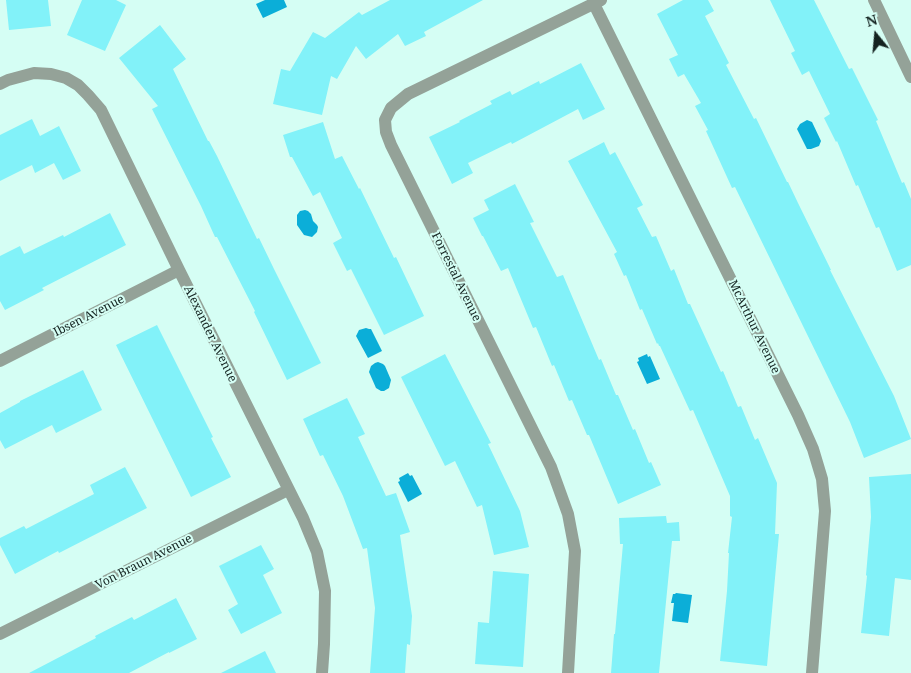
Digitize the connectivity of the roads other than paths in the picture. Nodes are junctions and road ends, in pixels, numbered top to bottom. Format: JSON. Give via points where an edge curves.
{"nodes":[{"id":1,"x":875,"y":1,"type":"edge"},
{"id":2,"x":597,"y":2,"type":"edge"},
{"id":3,"x":911,"y":77,"type":"edge"},
{"id":4,"x":0,"y":84,"type":"edge"},
{"id":5,"x":179,"y":270,"type":"junction"},
{"id":6,"x":0,"y":361,"type":"edge"},
{"id":7,"x":288,"y":490,"type":"junction"},
{"id":8,"x":0,"y":634,"type":"edge"},
{"id":9,"x":322,"y":673,"type":"edge"},
{"id":10,"x":568,"y":673,"type":"edge"},
{"id":11,"x":812,"y":673,"type":"edge"}],
"edges":[{"from":1,"to":3,"type":"street"},
{"from":2,"to":10,"type":"street","name":"Forrestal Avenue","via":[[408,94],[391,108],[385,120],[391,146],[550,467],[568,514],[575,551]]},
{"from":2,"to":11,"type":"street","name":"McArthur Avenue","via":[[813,449],[822,479],[825,511]]},
{"from":4,"to":5,"type":"street","name":"Alexander Avenue","via":[[34,73],[51,74],[66,78],[88,94],[101,110]]},
{"from":5,"to":6,"type":"street","name":"Ibsen Avenue"},
{"from":5,"to":7,"type":"street","name":"Alexander Avenue"},
{"from":7,"to":8,"type":"street","name":"Von Braun Avenue"},
{"from":7,"to":9,"type":"street","name":"Alexander Avenue","via":[[317,552],[325,590]]}]}
